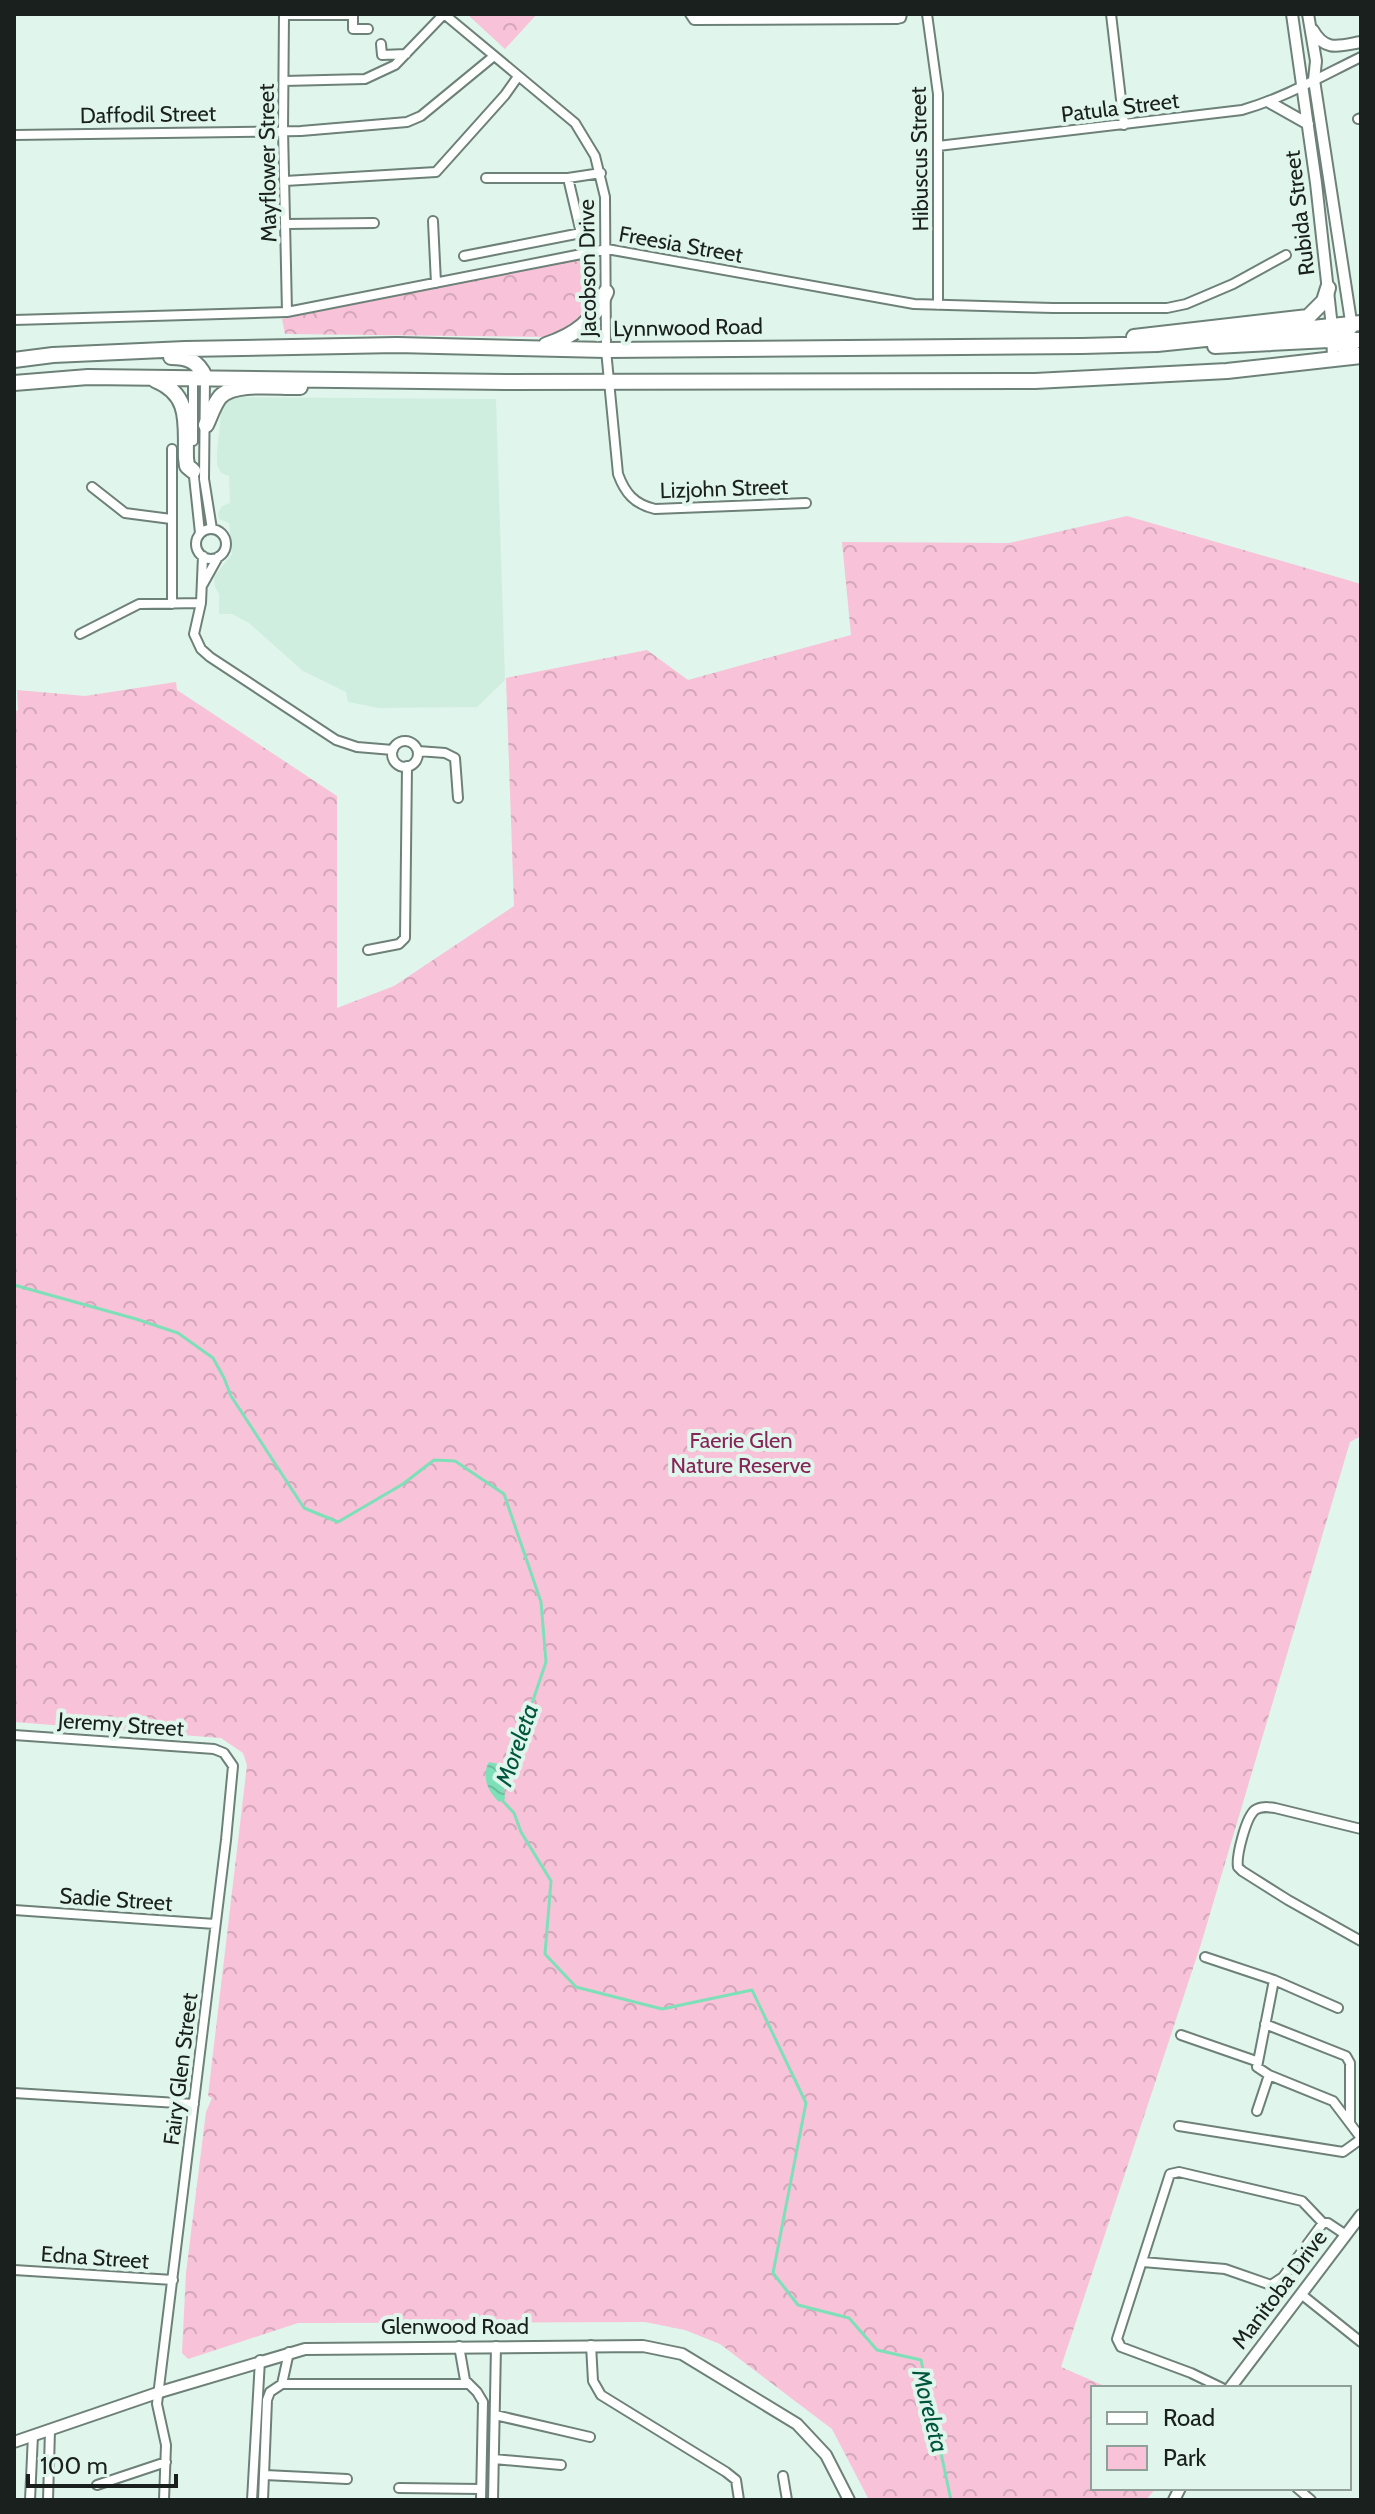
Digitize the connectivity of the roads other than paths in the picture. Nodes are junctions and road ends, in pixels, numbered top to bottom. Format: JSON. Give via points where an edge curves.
{"nodes":[{"id":1,"x":284,"y":14,"type":"edge"},
{"id":2,"x":444,"y":14,"type":"edge"},
{"id":3,"x":690,"y":14,"type":"edge"},
{"id":4,"x":902,"y":14,"type":"edge"},
{"id":5,"x":927,"y":14,"type":"edge"},
{"id":6,"x":1111,"y":14,"type":"edge"},
{"id":7,"x":1292,"y":14,"type":"edge"},
{"id":8,"x":854,"y":17,"type":"edge"},
{"id":9,"x":1309,"y":19,"type":"edge"},
{"id":10,"x":368,"y":29,"type":"dead end"},
{"id":11,"x":1361,"y":42,"type":"edge"},
{"id":12,"x":381,"y":44,"type":"dead end"},
{"id":13,"x":406,"y":54,"type":"junction"},
{"id":14,"x":494,"y":56,"type":"junction"},
{"id":15,"x":1361,"y":57,"type":"edge"},
{"id":16,"x":517,"y":78,"type":"junction"},
{"id":17,"x":1314,"y":80,"type":"junction"},
{"id":18,"x":284,"y":81,"type":"junction"},
{"id":19,"x":1303,"y":87,"type":"junction"},
{"id":20,"x":1269,"y":102,"type":"junction"},
{"id":21,"x":1308,"y":124,"type":"junction"},
{"id":22,"x":1124,"y":125,"type":"junction"},
{"id":23,"x":283,"y":130,"type":"junction"},
{"id":24,"x":14,"y":135,"type":"edge"},
{"id":25,"x":938,"y":146,"type":"junction"},
{"id":26,"x":601,"y":173,"type":"junction"},
{"id":27,"x":486,"y":178,"type":"dead end"},
{"id":28,"x":568,"y":178,"type":"junction"},
{"id":29,"x":285,"y":181,"type":"junction"},
{"id":30,"x":433,"y":221,"type":"dead end"},
{"id":31,"x":374,"y":223,"type":"dead end"},
{"id":32,"x":286,"y":224,"type":"junction"},
{"id":33,"x":607,"y":249,"type":"junction"},
{"id":34,"x":1286,"y":255,"type":"dead end"},
{"id":35,"x":464,"y":256,"type":"dead end"},
{"id":36,"x":436,"y":283,"type":"junction"},
{"id":37,"x":1328,"y":288,"type":"junction"},
{"id":38,"x":606,"y":292,"type":"junction"},
{"id":39,"x":938,"y":305,"type":"junction"},
{"id":40,"x":287,"y":312,"type":"junction"},
{"id":41,"x":14,"y":320,"type":"edge"},
{"id":42,"x":1356,"y":323,"type":"edge"},
{"id":43,"x":1333,"y":334,"type":"junction"},
{"id":44,"x":1358,"y":340,"type":"edge"},
{"id":45,"x":1082,"y":346,"type":"junction"},
{"id":46,"x":534,"y":348,"type":"junction"},
{"id":47,"x":228,"y":349,"type":"junction"},
{"id":48,"x":606,"y":350,"type":"junction"},
{"id":49,"x":1360,"y":356,"type":"edge"},
{"id":50,"x":1333,"y":360,"type":"junction"},
{"id":51,"x":14,"y":362,"type":"edge"},
{"id":52,"x":194,"y":362,"type":"junction"},
{"id":53,"x":199,"y":377,"type":"junction"},
{"id":54,"x":152,"y":378,"type":"junction"},
{"id":55,"x":352,"y":378,"type":"junction"},
{"id":56,"x":608,"y":380,"type":"junction"},
{"id":57,"x":14,"y":383,"type":"edge"},
{"id":58,"x":206,"y":425,"type":"junction"},
{"id":59,"x":172,"y":449,"type":"dead end"},
{"id":60,"x":193,"y":471,"type":"junction"},
{"id":61,"x":92,"y":487,"type":"dead end"},
{"id":62,"x":806,"y":503,"type":"dead end"},
{"id":63,"x":171,"y":519,"type":"junction"},
{"id":64,"x":212,"y":529,"type":"junction"},
{"id":65,"x":200,"y":533,"type":"junction"},
{"id":66,"x":203,"y":556,"type":"junction"},
{"id":67,"x":218,"y":557,"type":"junction"},
{"id":68,"x":203,"y":585,"type":"junction"},
{"id":69,"x":201,"y":603,"type":"junction"},
{"id":70,"x":172,"y":604,"type":"junction"},
{"id":71,"x":80,"y":634,"type":"dead end"},
{"id":72,"x":393,"y":750,"type":"junction"},
{"id":73,"x":418,"y":751,"type":"junction"},
{"id":74,"x":407,"y":766,"type":"junction"},
{"id":75,"x":458,"y":798,"type":"dead end"},
{"id":76,"x":368,"y":950,"type":"dead end"},
{"id":77,"x":14,"y":1735,"type":"edge"},
{"id":78,"x":224,"y":1753,"type":"joint"},
{"id":79,"x":1361,"y":1829,"type":"edge"},
{"id":80,"x":14,"y":1910,"type":"edge"},
{"id":81,"x":215,"y":1924,"type":"junction"},
{"id":82,"x":1361,"y":1941,"type":"edge"},
{"id":83,"x":1205,"y":1957,"type":"dead end"},
{"id":84,"x":1274,"y":1980,"type":"junction"},
{"id":85,"x":1338,"y":2008,"type":"dead end"},
{"id":86,"x":1265,"y":2024,"type":"junction"},
{"id":87,"x":1181,"y":2035,"type":"dead end"},
{"id":88,"x":1256,"y":2061,"type":"junction"},
{"id":89,"x":1269,"y":2075,"type":"junction"},
{"id":90,"x":14,"y":2093,"type":"edge"},
{"id":91,"x":194,"y":2104,"type":"junction"},
{"id":92,"x":1257,"y":2111,"type":"dead end"},
{"id":93,"x":1350,"y":2122,"type":"junction"},
{"id":94,"x":1179,"y":2126,"type":"dead end"},
{"id":95,"x":1361,"y":2139,"type":"edge"},
{"id":96,"x":1361,"y":2215,"type":"edge"},
{"id":97,"x":1323,"y":2223,"type":"junction"},
{"id":98,"x":1346,"y":2235,"type":"junction"},
{"id":99,"x":1143,"y":2262,"type":"junction"},
{"id":100,"x":14,"y":2270,"type":"edge"},
{"id":101,"x":173,"y":2280,"type":"junction"},
{"id":102,"x":1301,"y":2294,"type":"junction"},
{"id":103,"x":1361,"y":2342,"type":"edge"},
{"id":104,"x":591,"y":2345,"type":"junction"},
{"id":105,"x":459,"y":2346,"type":"junction"},
{"id":106,"x":496,"y":2346,"type":"junction"},
{"id":107,"x":290,"y":2352,"type":"junction"},
{"id":108,"x":260,"y":2360,"type":"junction"},
{"id":109,"x":282,"y":2384,"type":"junction"},
{"id":110,"x":468,"y":2384,"type":"junction"},
{"id":111,"x":1217,"y":2386,"type":"edge"},
{"id":112,"x":1232,"y":2386,"type":"edge"},
{"id":113,"x":160,"y":2392,"type":"junction"},
{"id":114,"x":495,"y":2415,"type":"junction"},
{"id":115,"x":50,"y":2430,"type":"junction"},
{"id":116,"x":33,"y":2435,"type":"junction"},
{"id":117,"x":590,"y":2437,"type":"dead end"},
{"id":118,"x":14,"y":2442,"type":"edge"},
{"id":119,"x":494,"y":2459,"type":"junction"},
{"id":120,"x":166,"y":2462,"type":"junction"},
{"id":121,"x":561,"y":2465,"type":"dead end"},
{"id":122,"x":265,"y":2475,"type":"junction"},
{"id":123,"x":783,"y":2476,"type":"dead end"},
{"id":124,"x":347,"y":2479,"type":"dead end"},
{"id":125,"x":97,"y":2485,"type":"dead end"},
{"id":126,"x":399,"y":2488,"type":"dead end"},
{"id":127,"x":481,"y":2489,"type":"junction"},
{"id":128,"x":30,"y":2500,"type":"edge"},
{"id":129,"x":48,"y":2500,"type":"edge"},
{"id":130,"x":164,"y":2500,"type":"edge"},
{"id":131,"x":252,"y":2500,"type":"edge"},
{"id":132,"x":263,"y":2500,"type":"edge"},
{"id":133,"x":481,"y":2500,"type":"edge"},
{"id":134,"x":493,"y":2500,"type":"edge"},
{"id":135,"x":739,"y":2500,"type":"edge"},
{"id":136,"x":787,"y":2500,"type":"edge"},
{"id":137,"x":849,"y":2500,"type":"edge"}],
"edges":[{"from":1,"to":10,"type":"street","via":[[353,15],[353,29]]},
{"from":1,"to":18,"type":"street","name":"Mayflower Street"},
{"from":2,"to":13,"type":"street"},
{"from":2,"to":14,"type":"street","name":"Jacobson Drive"},
{"from":3,"to":8,"type":"street","via":[[694,20]]},
{"from":4,"to":8,"type":"street","via":[[897,19]]},
{"from":5,"to":25,"type":"street","name":"Hibuscus Street","via":[[938,94]]},
{"from":6,"to":22,"type":"street"},
{"from":7,"to":19,"type":"street","name":"Rubida Street"},
{"from":9,"to":11,"type":"street","via":[[1326,45]]},
{"from":9,"to":17,"type":"street","name":"Rubida Street"},
{"from":12,"to":13,"type":"street","via":[[382,55]]},
{"from":13,"to":18,"type":"street","via":[[365,79]]},
{"from":14,"to":16,"type":"street","name":"Jacobson Drive"},
{"from":14,"to":23,"type":"street","name":"Daffodil Street","via":[[414,120]]},
{"from":15,"to":17,"type":"street","name":"Patula Street"},
{"from":16,"to":26,"type":"street","name":"Jacobson Drive","via":[[575,123]]},
{"from":16,"to":29,"type":"street","via":[[436,172]]},
{"from":17,"to":19,"type":"street","name":"Patula Street"},
{"from":17,"to":42,"type":"street","name":"Rubida Street"},
{"from":18,"to":23,"type":"street","name":"Mayflower Street"},
{"from":19,"to":20,"type":"street","name":"Patula Street"},
{"from":19,"to":21,"type":"street","name":"Rubida Street"},
{"from":20,"to":21,"type":"street"},
{"from":20,"to":22,"type":"street","name":"Patula Street"},
{"from":21,"to":37,"type":"street","name":"Rubida Street"},
{"from":22,"to":25,"type":"street","name":"Patula Street"},
{"from":23,"to":24,"type":"street","name":"Daffodil Street"},
{"from":23,"to":29,"type":"street","name":"Mayflower Street"},
{"from":25,"to":39,"type":"street","name":"Hibuscus Street"},
{"from":26,"to":28,"type":"street"},
{"from":26,"to":33,"type":"street","name":"Jacobson Drive"},
{"from":27,"to":28,"type":"street"},
{"from":28,"to":35,"type":"street","via":[[581,233]]},
{"from":29,"to":32,"type":"street","name":"Mayflower Street"},
{"from":30,"to":36,"type":"street"},
{"from":31,"to":32,"type":"street"},
{"from":32,"to":40,"type":"street","name":"Mayflower Street"},
{"from":33,"to":36,"type":"street","name":"Freesia Street"},
{"from":33,"to":38,"type":"street","name":"Jacobson Drive"},
{"from":33,"to":39,"type":"street","name":"Freesia Street"},
{"from":34,"to":39,"type":"street","name":"Freesia Street","via":[[1233,284],[1167,308]]},
{"from":36,"to":40,"type":"street","name":"Freesia Street"},
{"from":37,"to":43,"type":"street","name":"Rubida Street"},
{"from":37,"to":45,"type":"main road","via":[[1324,301],[1308,317]]},
{"from":38,"to":46,"type":"main road","via":[[582,329]]},
{"from":38,"to":48,"type":"street","name":"Jacobson Drive"},
{"from":40,"to":41,"type":"street","name":"Freesia Street"},
{"from":42,"to":43,"type":"main road","name":"Lynnwood Road"},
{"from":42,"to":44,"type":"street","name":"Rubida Street"},
{"from":43,"to":44,"type":"main road"},
{"from":43,"to":45,"type":"main road","name":"Lynnwood Road"},
{"from":43,"to":49,"type":"main road"},
{"from":43,"to":50,"type":"street","name":"Rubida Street"},
{"from":44,"to":49,"type":"street","name":"Rubida Street"},
{"from":45,"to":48,"type":"main road","name":"Lynnwood Road"},
{"from":46,"to":47,"type":"main road","name":"Lynnwood Road"},
{"from":46,"to":48,"type":"main road","name":"Lynnwood Road"},
{"from":47,"to":51,"type":"main road","name":"Lynnwood Road","via":[[53,355]]},
{"from":47,"to":52,"type":"main road","via":[[203,351]]},
{"from":48,"to":56,"type":"street","name":"Jacobson Drive"},
{"from":49,"to":50,"type":"main road"},
{"from":50,"to":56,"type":"main road","via":[[1035,381]]},
{"from":51,"to":52,"type":"main road","via":[[167,357]]},
{"from":52,"to":53,"type":"main road"},
{"from":53,"to":54,"type":"main road"},
{"from":53,"to":55,"type":"main road"},
{"from":53,"to":58,"type":"street"},
{"from":53,"to":60,"type":"street"},
{"from":54,"to":57,"type":"main road"},
{"from":54,"to":60,"type":"main road","via":[[171,388],[183,405],[186,458]]},
{"from":55,"to":56,"type":"main road"},
{"from":55,"to":58,"type":"main road","via":[[312,387],[229,390]]},
{"from":56,"to":62,"type":"street","name":"Lizjohn Street","via":[[618,474],[633,500],[655,509]]},
{"from":58,"to":64,"type":"street","via":[[204,479]]},
{"from":59,"to":63,"type":"street"},
{"from":60,"to":65,"type":"street"},
{"from":61,"to":63,"type":"street","via":[[131,515]]},
{"from":63,"to":70,"type":"street"},
{"from":64,"to":65,"type":"street"},
{"from":64,"to":67,"type":"street","via":[[225,539]]},
{"from":65,"to":66,"type":"street","via":[[197,548]]},
{"from":66,"to":67,"type":"street"},
{"from":66,"to":68,"type":"street"},
{"from":67,"to":68,"type":"street"},
{"from":68,"to":69,"type":"street"},
{"from":69,"to":70,"type":"street"},
{"from":69,"to":72,"type":"street","via":[[194,634],[210,657],[336,740]]},
{"from":70,"to":71,"type":"street","via":[[133,605]]},
{"from":72,"to":73,"type":"street","via":[[406,741]]},
{"from":72,"to":74,"type":"street","via":[[396,762]]},
{"from":73,"to":74,"type":"street"},
{"from":73,"to":75,"type":"street","via":[[455,758]]},
{"from":74,"to":76,"type":"street","via":[[405,938]]},
{"from":77,"to":78,"type":"street","name":"Jeremy Street"},
{"from":78,"to":81,"type":"street","name":"Fairy Glen Street","via":[[233,1770]]},
{"from":79,"to":82,"type":"street","via":[[1260,1808],[1251,1814],[1237,1860],[1238,1867],[1261,1883]]},
{"from":80,"to":81,"type":"street","name":"Sadie Street"},
{"from":81,"to":91,"type":"street","name":"Fairy Glen Street"},
{"from":83,"to":84,"type":"street"},
{"from":84,"to":85,"type":"street"},
{"from":84,"to":86,"type":"street"},
{"from":86,"to":88,"type":"street"},
{"from":86,"to":93,"type":"street","via":[[1346,2056]]},
{"from":87,"to":88,"type":"street"},
{"from":88,"to":89,"type":"street"},
{"from":89,"to":92,"type":"street"},
{"from":89,"to":93,"type":"street","via":[[1333,2101]]},
{"from":90,"to":91,"type":"street"},
{"from":91,"to":101,"type":"street","name":"Fairy Glen Street"},
{"from":93,"to":95,"type":"street"},
{"from":94,"to":95,"type":"street","via":[[1343,2152]]},
{"from":96,"to":98,"type":"street","name":"Manitoba Drive"},
{"from":97,"to":98,"type":"street"},
{"from":97,"to":99,"type":"street","via":[[1283,2277],[1271,2285],[1225,2269]]},
{"from":97,"to":99,"type":"street","via":[[1302,2201],[1175,2172]]},
{"from":98,"to":102,"type":"street","name":"Manitoba Drive"},
{"from":99,"to":111,"type":"street","via":[[1118,2343]]},
{"from":100,"to":101,"type":"street","name":"Edna Street"},
{"from":101,"to":113,"type":"street","name":"Fairy Glen Street"},
{"from":102,"to":103,"type":"street"},
{"from":102,"to":112,"type":"street","name":"Manitoba Drive"},
{"from":104,"to":106,"type":"street","name":"Glenwood Road"},
{"from":104,"to":135,"type":"street","via":[[593,2381],[601,2395],[726,2472],[736,2480]]},
{"from":104,"to":137,"type":"street","name":"Glenwood Road","via":[[662,2348],[709,2369],[803,2429],[834,2467]]},
{"from":105,"to":106,"type":"street","name":"Glenwood Road"},
{"from":105,"to":107,"type":"street","name":"Glenwood Road"},
{"from":105,"to":110,"type":"street"},
{"from":106,"to":114,"type":"street"},
{"from":107,"to":108,"type":"street","name":"Glenwood Road"},
{"from":107,"to":109,"type":"street"},
{"from":108,"to":113,"type":"street","name":"Glenwood Road"},
{"from":108,"to":131,"type":"street"},
{"from":109,"to":110,"type":"street"},
{"from":109,"to":122,"type":"street","via":[[267,2400]]},
{"from":110,"to":127,"type":"street","via":[[483,2402]]},
{"from":113,"to":115,"type":"street","name":"Glenwood Road"},
{"from":113,"to":120,"type":"street","name":"Fairy Glen Street","via":[[157,2412],[164,2427]]},
{"from":114,"to":117,"type":"street"},
{"from":114,"to":119,"type":"street"},
{"from":115,"to":116,"type":"street","name":"Glenwood Road"},
{"from":115,"to":129,"type":"street"},
{"from":116,"to":118,"type":"street","name":"Glenwood Road"},
{"from":116,"to":128,"type":"street"},
{"from":119,"to":121,"type":"street"},
{"from":119,"to":134,"type":"street"},
{"from":120,"to":125,"type":"street"},
{"from":120,"to":130,"type":"street","name":"Fairy Glen Street"},
{"from":122,"to":124,"type":"street"},
{"from":122,"to":132,"type":"street"},
{"from":123,"to":136,"type":"street"},
{"from":126,"to":127,"type":"street"},
{"from":127,"to":133,"type":"street"}]}
